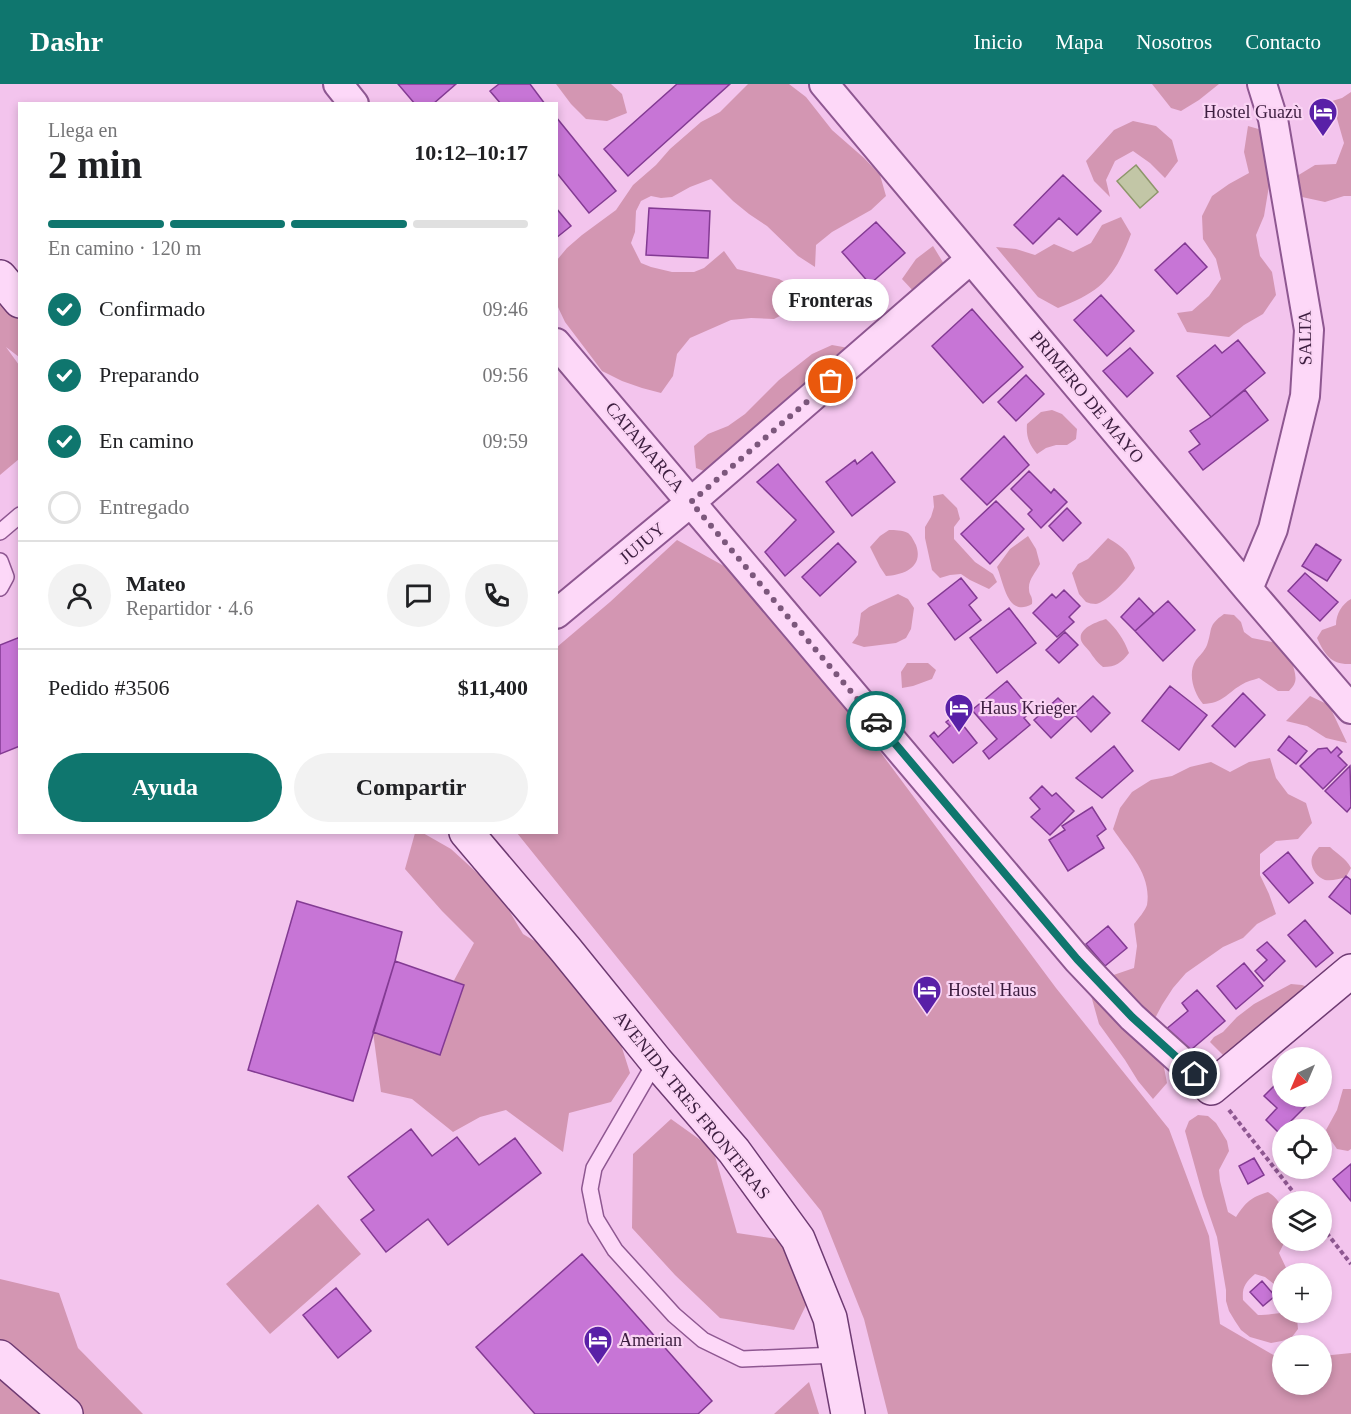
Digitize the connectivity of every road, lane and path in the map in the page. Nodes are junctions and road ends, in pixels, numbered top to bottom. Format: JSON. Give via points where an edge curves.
{"nodes":[{"id":1,"x":338,"y":84,"type":"edge"},
{"id":2,"x":824,"y":84,"type":"edge"},
{"id":3,"x":1262,"y":84,"type":"edge"},
{"id":4,"x":352,"y":102,"type":"edge"},
{"id":5,"x":971,"y":259,"type":"junction"},
{"id":6,"x":0,"y":277,"type":"edge"},
{"id":7,"x":18,"y":299,"type":"edge"},
{"id":8,"x":558,"y":345,"type":"edge"},
{"id":9,"x":691,"y":502,"type":"junction"},
{"id":10,"x":18,"y":517,"type":"edge"},
{"id":11,"x":0,"y":532,"type":"edge"},
{"id":12,"x":0,"y":561,"type":"edge"},
{"id":13,"x":0,"y":588,"type":"edge"},
{"id":14,"x":1248,"y":589,"type":"junction"},
{"id":15,"x":558,"y":612,"type":"edge"},
{"id":16,"x":1351,"y":709,"type":"edge"},
{"id":17,"x":468,"y":834,"type":"edge"},
{"id":18,"x":1351,"y":971,"type":"edge"},
{"id":19,"x":656,"y":1061,"type":"junction"},
{"id":20,"x":1211,"y":1088,"type":"junction"},
{"id":21,"x":1292,"y":1191,"type":"edge"},
{"id":22,"x":1332,"y":1240,"type":"edge"},
{"id":23,"x":1351,"y":1264,"type":"edge"},
{"id":24,"x":836,"y":1354,"type":"junction"},
{"id":25,"x":0,"y":1357,"type":"edge"},
{"id":26,"x":66,"y":1414,"type":"edge"},
{"id":27,"x":848,"y":1414,"type":"edge"}],
"edges":[{"from":1,"to":4,"type":"street"},
{"from":2,"to":5,"type":"street","name":"PRIMERO DE MAYO"},
{"from":3,"to":14,"type":"street","name":"SALTA","via":[[1273,119],[1309,330],[1305,396],[1273,529]]},
{"from":5,"to":9,"type":"street","name":"JUJUY"},
{"from":5,"to":14,"type":"street","name":"PRIMERO DE MAYO"},
{"from":6,"to":7,"type":"main road"},
{"from":8,"to":9,"type":"street","name":"CATAMARCA"},
{"from":9,"to":15,"type":"street","name":"JUJUY"},
{"from":9,"to":20,"type":"street","name":"CATAMARCA","via":[[1077,959],[1132,1017]]},
{"from":10,"to":11,"type":"lane"},
{"from":12,"to":13,"type":"lane","via":[[6,577]]},
{"from":14,"to":16,"type":"street","name":"PRIMERO DE MAYO"},
{"from":17,"to":19,"type":"main road","name":"AVENIDA TRES FRONTERAS"},
{"from":18,"to":20,"type":"main road"},
{"from":19,"to":24,"type":"main road","name":"AVENIDA TRES FRONTERAS","via":[[734,1151],[798,1239],[830,1318]]},
{"from":19,"to":24,"type":"lane","via":[[594,1168],[590,1189],[596,1218],[615,1250],[674,1316],[703,1340],[742,1359]]},
{"from":20,"to":21,"type":"path"},
{"from":22,"to":23,"type":"path"},
{"from":24,"to":27,"type":"main road","name":"AVENIDA TRES FRONTERAS"},
{"from":25,"to":26,"type":"main road"}]}
